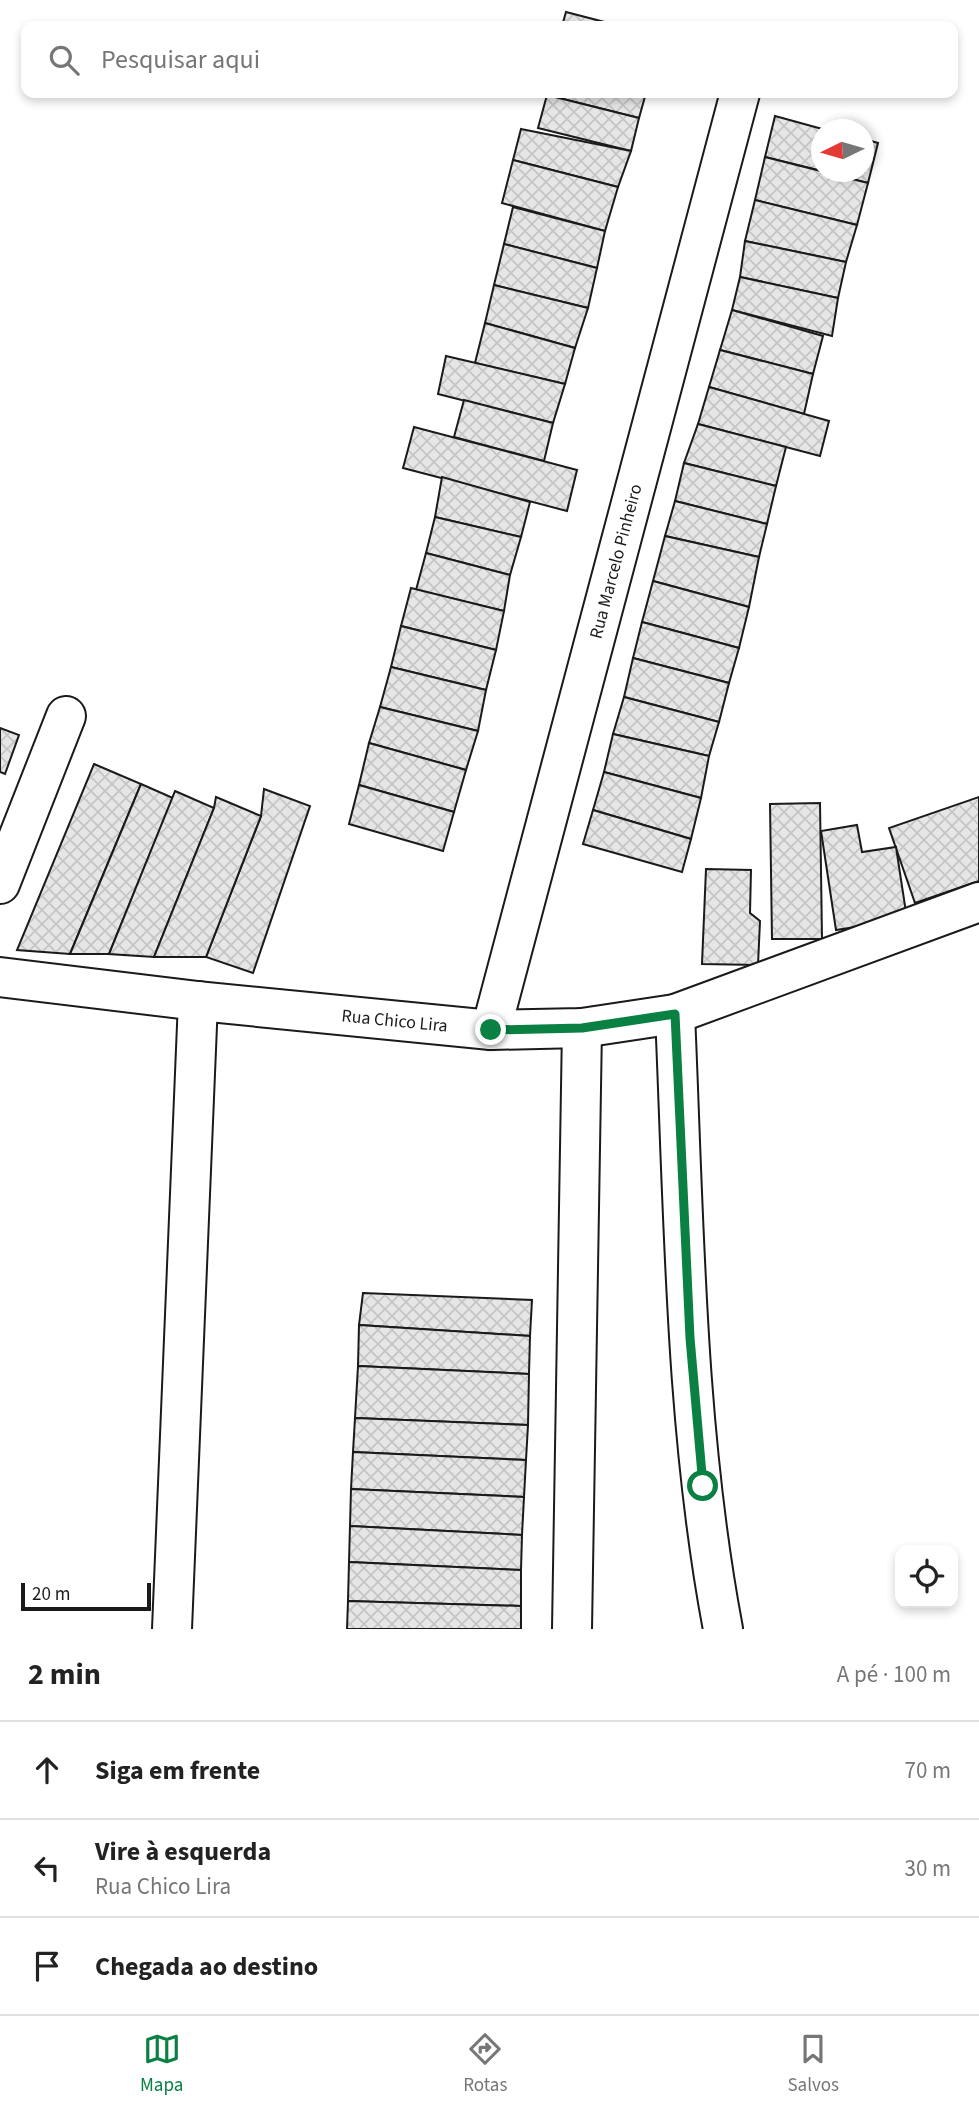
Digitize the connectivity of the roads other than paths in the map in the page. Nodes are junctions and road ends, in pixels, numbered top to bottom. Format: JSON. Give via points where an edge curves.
{"nodes":[{"id":1,"x":739,"y":98,"type":"edge"},
{"id":2,"x":66,"y":716,"type":"dead end"},
{"id":3,"x":0,"y":884,"type":"edge"},
{"id":4,"x":979,"y":902,"type":"edge"},
{"id":5,"x":0,"y":977,"type":"edge"},
{"id":6,"x":198,"y":1000,"type":"junction"},
{"id":7,"x":675,"y":1014,"type":"junction"},
{"id":8,"x":582,"y":1028,"type":"junction"},
{"id":9,"x":491,"y":1030,"type":"junction"},
{"id":10,"x":172,"y":1629,"type":"edge"},
{"id":11,"x":572,"y":1629,"type":"edge"},
{"id":12,"x":723,"y":1629,"type":"edge"}],
"edges":[{"from":1,"to":9,"type":"street","name":"Rua Marcelo Pinheiro"},
{"from":2,"to":3,"type":"street"},
{"from":4,"to":7,"type":"street","name":"Rua Chico Lira"},
{"from":5,"to":6,"type":"street","name":"Rua Chico Lira"},
{"from":6,"to":9,"type":"street","name":"Rua Chico Lira"},
{"from":6,"to":10,"type":"street"},
{"from":7,"to":8,"type":"street","name":"Rua Chico Lira"},
{"from":7,"to":12,"type":"street","via":[[690,1338],[703,1486]]},
{"from":8,"to":9,"type":"street","name":"Rua Chico Lira"},
{"from":8,"to":11,"type":"street"}]}
